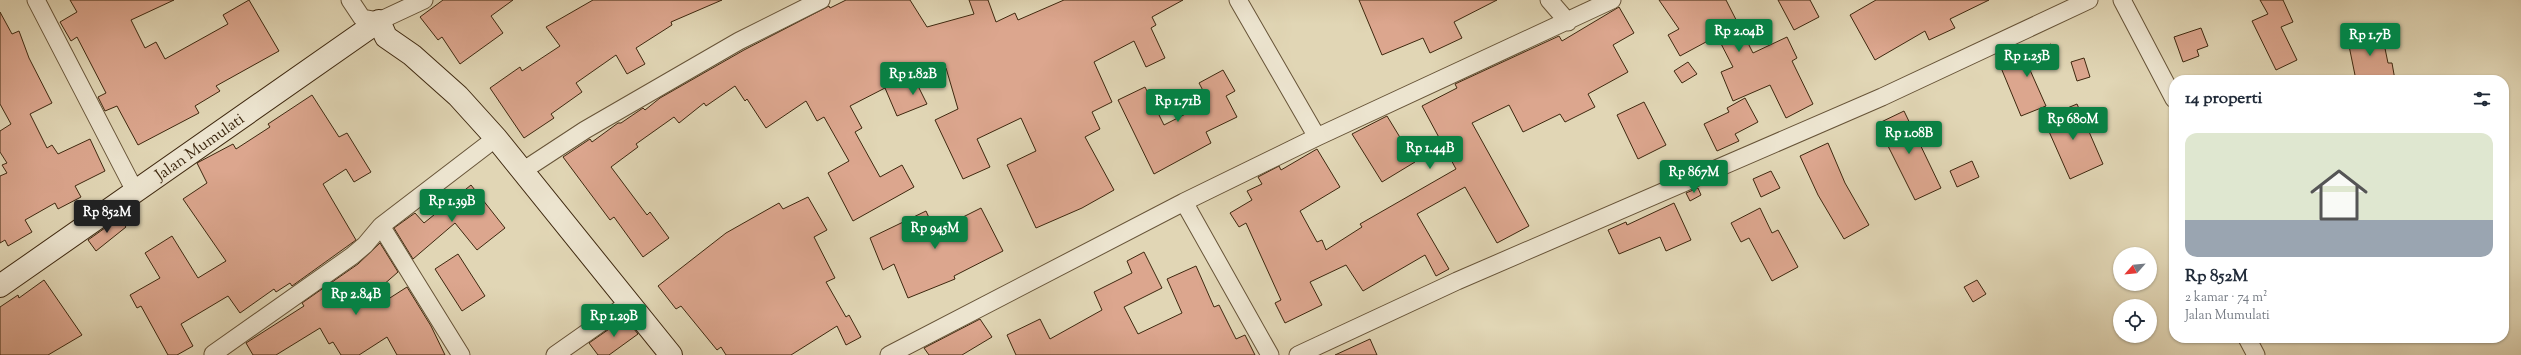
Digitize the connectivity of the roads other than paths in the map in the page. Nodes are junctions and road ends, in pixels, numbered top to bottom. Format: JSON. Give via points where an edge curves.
{"nodes":[{"id":1,"x":36,"y":0,"type":"edge"},
{"id":2,"x":350,"y":0,"type":"edge"},
{"id":3,"x":424,"y":0,"type":"edge"},
{"id":4,"x":821,"y":0,"type":"edge"},
{"id":5,"x":1238,"y":0,"type":"edge"},
{"id":6,"x":1549,"y":0,"type":"edge"},
{"id":7,"x":1612,"y":0,"type":"edge"},
{"id":8,"x":2090,"y":0,"type":"edge"},
{"id":9,"x":2122,"y":0,"type":"edge"},
{"id":10,"x":379,"y":21,"type":"junction"},
{"id":11,"x":1568,"y":22,"type":"junction"},
{"id":12,"x":2169,"y":89,"type":"edge"},
{"id":13,"x":1317,"y":137,"type":"junction"},
{"id":14,"x":496,"y":138,"type":"junction"},
{"id":15,"x":524,"y":170,"type":"junction"},
{"id":16,"x":135,"y":191,"type":"junction"},
{"id":17,"x":1184,"y":202,"type":"junction"},
{"id":18,"x":381,"y":226,"type":"junction"},
{"id":19,"x":0,"y":286,"type":"edge"},
{"id":20,"x":629,"y":303,"type":"junction"},
{"id":21,"x":2250,"y":343,"type":"edge"},
{"id":22,"x":212,"y":355,"type":"edge"},
{"id":23,"x":461,"y":355,"type":"edge"},
{"id":24,"x":555,"y":355,"type":"edge"},
{"id":25,"x":671,"y":355,"type":"edge"},
{"id":26,"x":890,"y":355,"type":"edge"},
{"id":27,"x":1270,"y":355,"type":"edge"},
{"id":28,"x":1298,"y":355,"type":"edge"},
{"id":29,"x":2256,"y":355,"type":"edge"}],
"edges":[{"from":1,"to":16,"type":"street"},
{"from":2,"to":10,"type":"street","via":[[362,18]]},
{"from":3,"to":10,"type":"street"},
{"from":4,"to":15,"type":"street","via":[[739,40],[585,130]]},
{"from":5,"to":13,"type":"street"},
{"from":6,"to":11,"type":"street"},
{"from":7,"to":11,"type":"street"},
{"from":8,"to":28,"type":"street","via":[[1875,100],[1457,281]]},
{"from":9,"to":12,"type":"street"},
{"from":10,"to":14,"type":"street","via":[[386,37],[412,54],[458,96]]},
{"from":10,"to":16,"type":"street","name":"Jalan Mumulati"},
{"from":11,"to":13,"type":"street"},
{"from":13,"to":17,"type":"street"},
{"from":14,"to":15,"type":"street"},
{"from":14,"to":18,"type":"street"},
{"from":15,"to":20,"type":"street"},
{"from":16,"to":19,"type":"street","name":"Jalan Mumulati"},
{"from":17,"to":26,"type":"street"},
{"from":17,"to":27,"type":"street"},
{"from":18,"to":22,"type":"street","via":[[366,245],[352,256]]},
{"from":18,"to":23,"type":"street"},
{"from":20,"to":24,"type":"street"},
{"from":20,"to":25,"type":"street"},
{"from":21,"to":29,"type":"street"}]}
